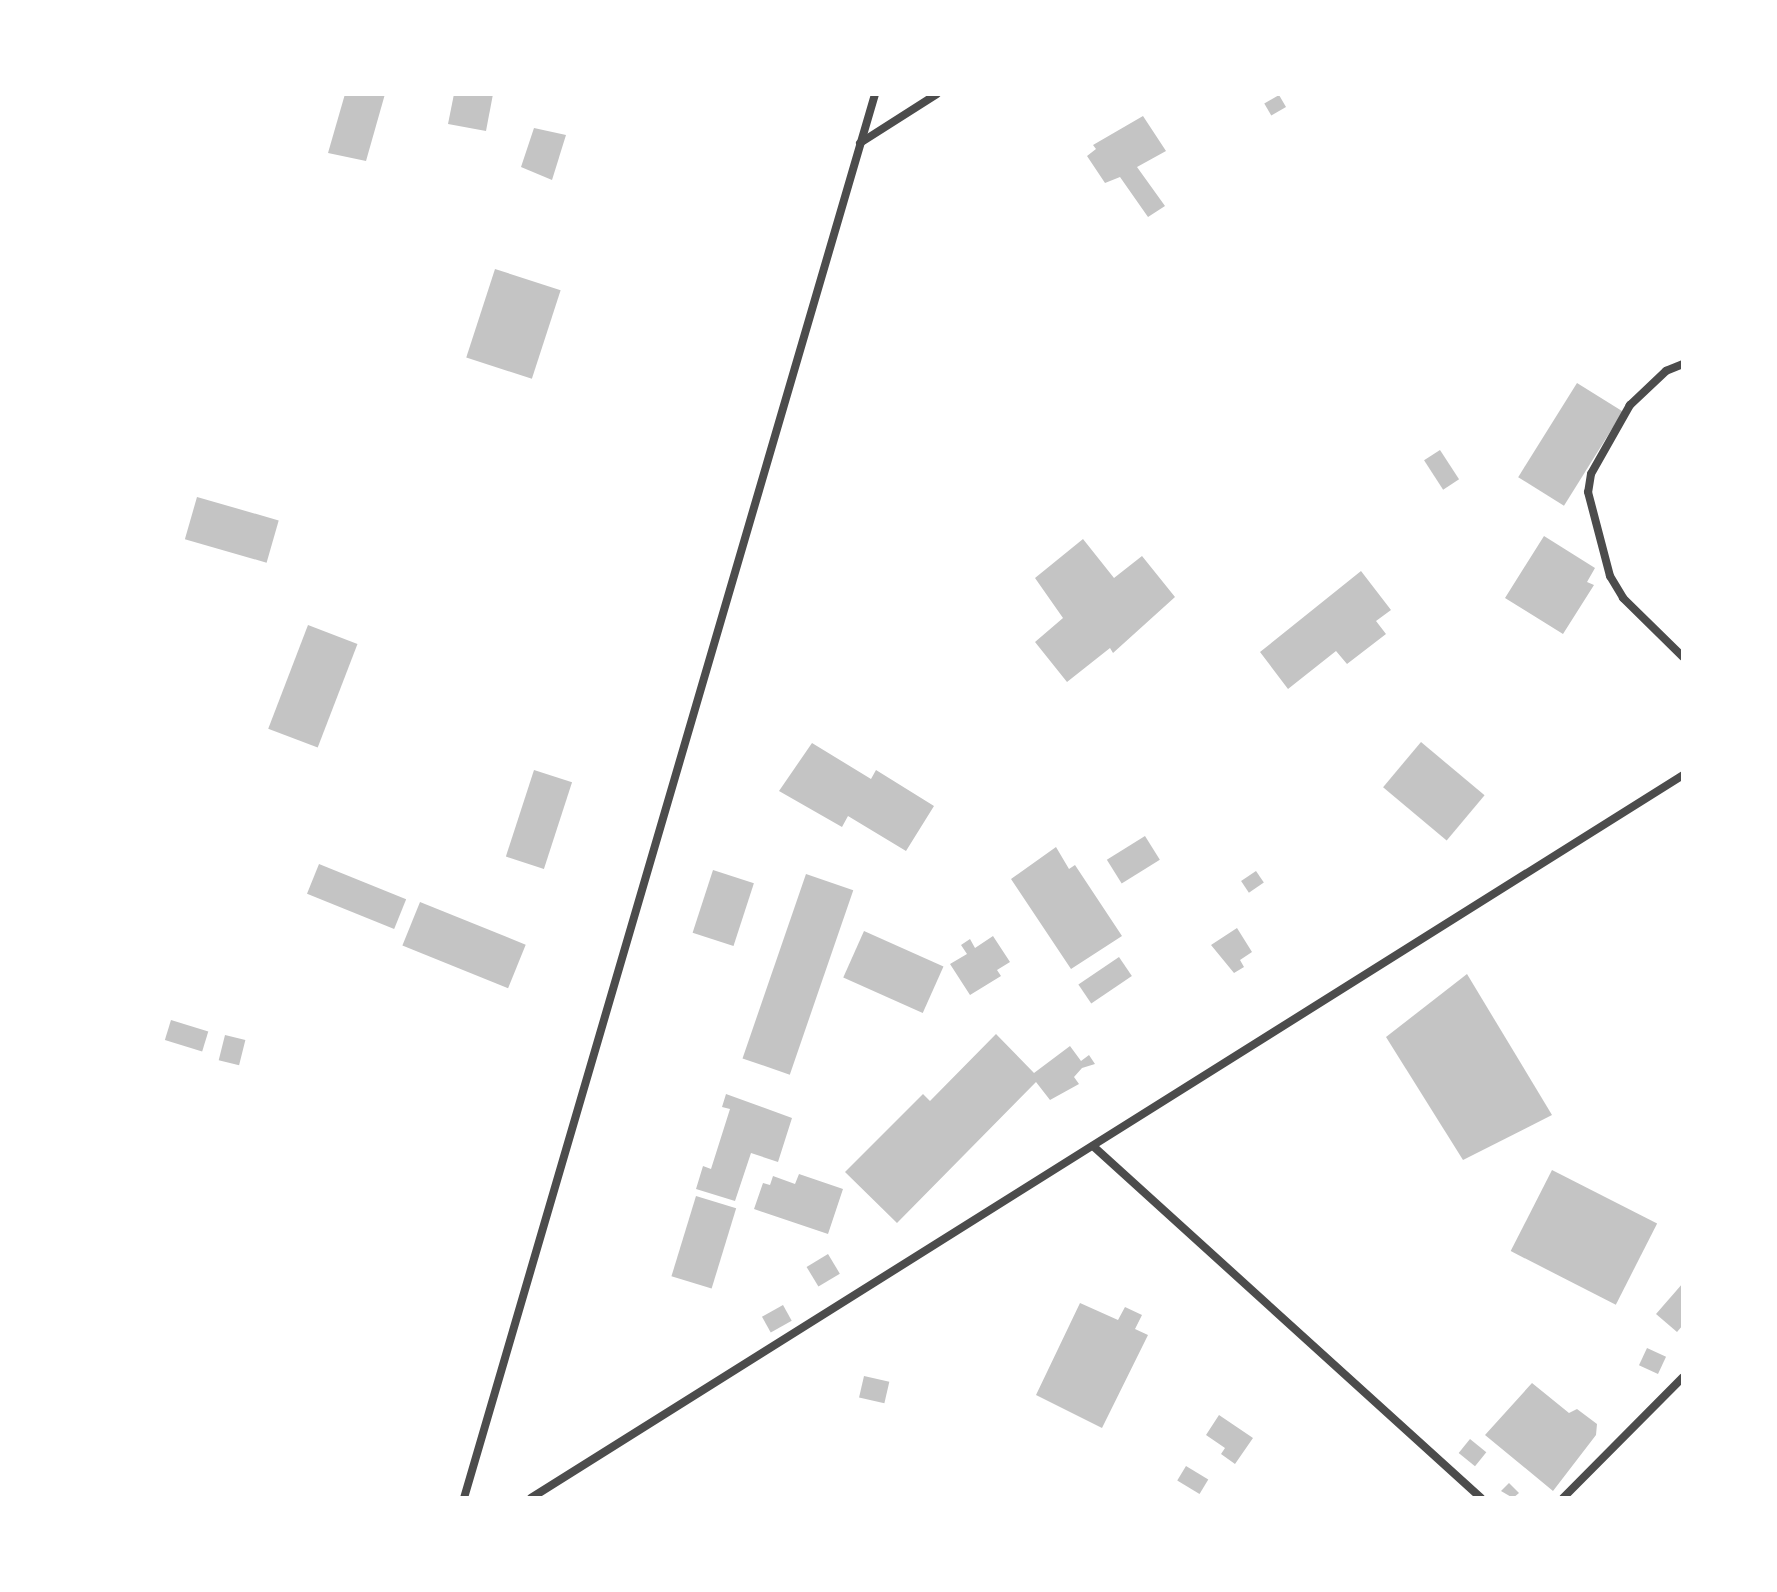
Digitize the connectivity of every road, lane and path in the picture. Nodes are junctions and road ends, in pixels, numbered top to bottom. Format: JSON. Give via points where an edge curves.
{"nodes":[{"id":1,"x":875,"y":94,"type":"edge"},
{"id":2,"x":937,"y":94,"type":"edge"},
{"id":3,"x":859,"y":143,"type":"junction"},
{"id":4,"x":1683,"y":364,"type":"edge"},
{"id":5,"x":1683,"y":657,"type":"edge"},
{"id":6,"x":1683,"y":775,"type":"edge"},
{"id":7,"x":1093,"y":1146,"type":"junction"},
{"id":8,"x":1683,"y":1377,"type":"edge"},
{"id":9,"x":464,"y":1498,"type":"edge"},
{"id":10,"x":531,"y":1498,"type":"edge"},
{"id":11,"x":1481,"y":1498,"type":"edge"},
{"id":12,"x":1563,"y":1498,"type":"edge"}],
"edges":[{"from":1,"to":3,"type":"street"},
{"from":2,"to":3,"type":"street"},
{"from":3,"to":9,"type":"street"},
{"from":4,"to":5,"type":"street","via":[[1666,371],[1630,405],[1591,474],[1588,492],[1610,576],[1623,598]]},
{"from":6,"to":7,"type":"street"},
{"from":7,"to":10,"type":"street"},
{"from":7,"to":11,"type":"street"},
{"from":8,"to":12,"type":"street"}]}
